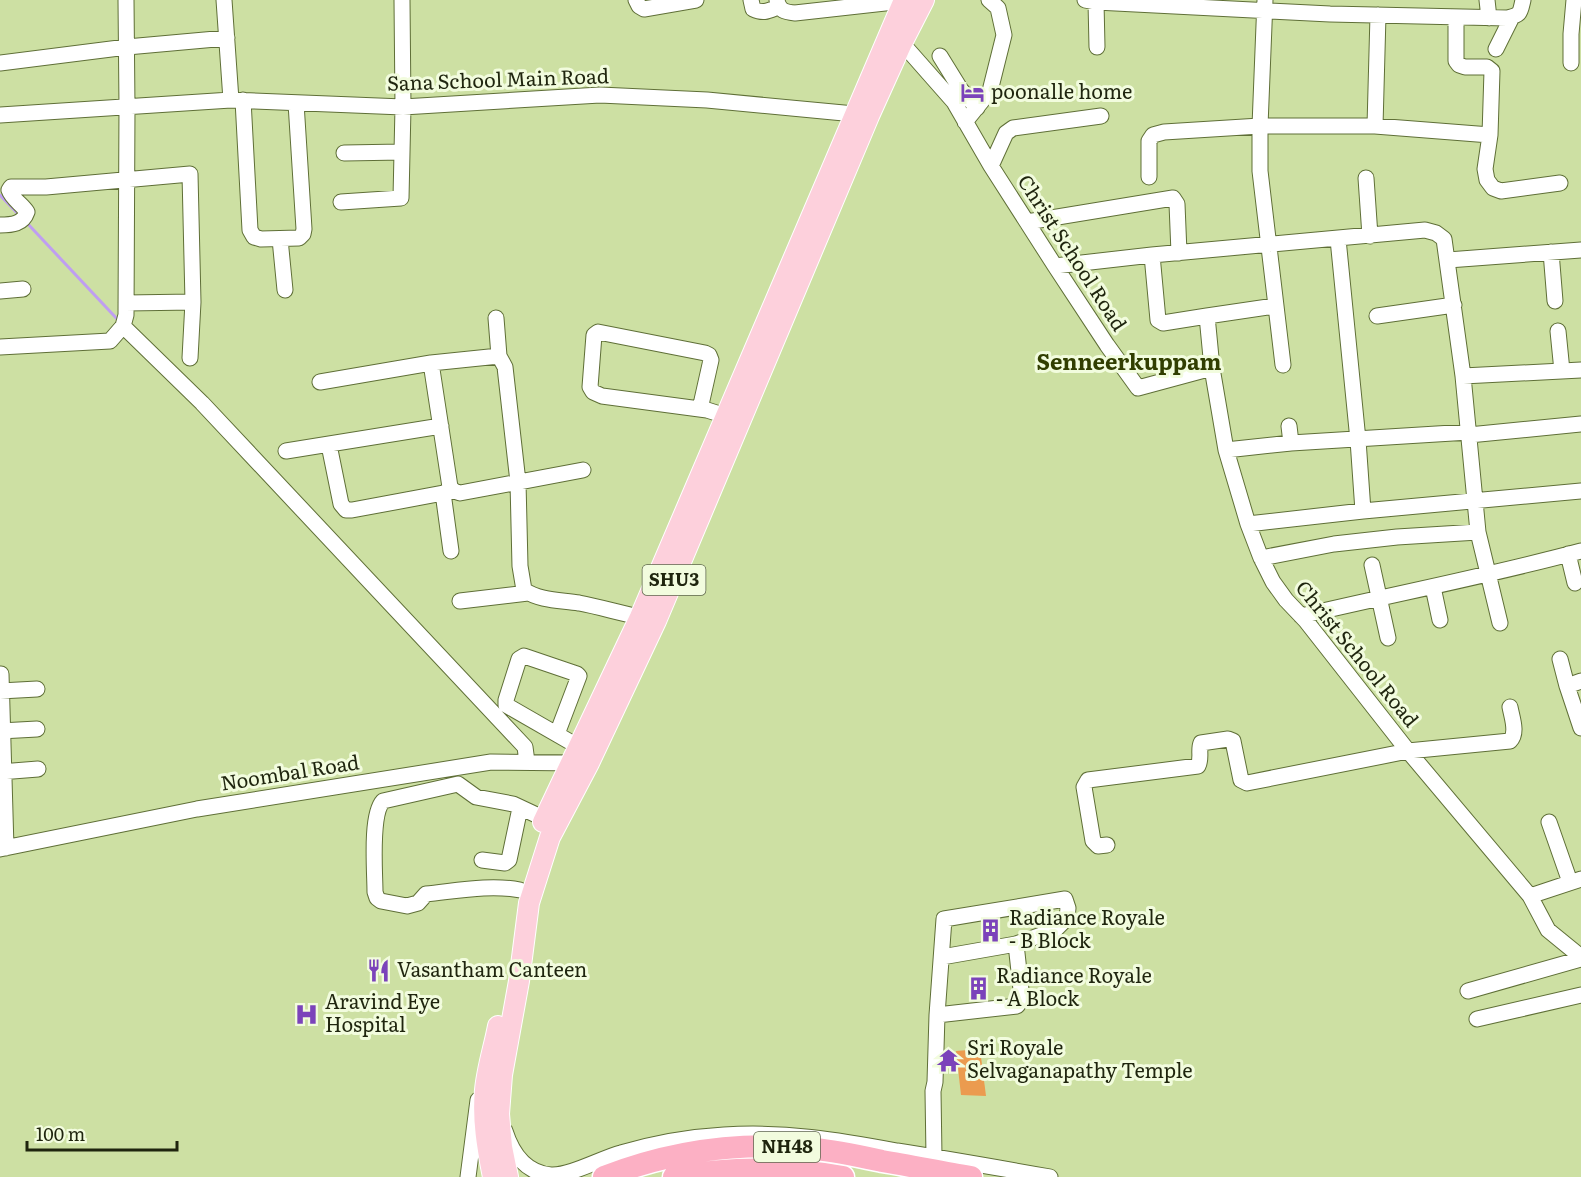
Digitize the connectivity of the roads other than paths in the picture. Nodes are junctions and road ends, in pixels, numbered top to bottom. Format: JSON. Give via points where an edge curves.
{"nodes":[{"id":1,"x":126,"y":0,"type":"edge"},
{"id":2,"x":224,"y":0,"type":"edge"},
{"id":3,"x":402,"y":0,"type":"edge"},
{"id":4,"x":636,"y":0,"type":"edge"},
{"id":5,"x":696,"y":0,"type":"edge"},
{"id":6,"x":751,"y":0,"type":"edge"},
{"id":7,"x":903,"y":0,"type":"edge"},
{"id":8,"x":924,"y":0,"type":"edge"},
{"id":9,"x":988,"y":0,"type":"edge"},
{"id":10,"x":1486,"y":0,"type":"edge"},
{"id":11,"x":1523,"y":0,"type":"edge"},
{"id":12,"x":1574,"y":0,"type":"edge"},
{"id":13,"x":1091,"y":1,"type":"edge"},
{"id":14,"x":1141,"y":2,"type":"edge"},
{"id":15,"x":777,"y":3,"type":"edge"},
{"id":16,"x":1206,"y":4,"type":"edge"},
{"id":17,"x":1264,"y":5,"type":"edge"},
{"id":18,"x":1330,"y":7,"type":"edge"},
{"id":19,"x":1378,"y":15,"type":"junction"},
{"id":20,"x":1456,"y":17,"type":"junction"},
{"id":21,"x":1512,"y":17,"type":"junction"},
{"id":22,"x":1489,"y":18,"type":"junction"},
{"id":23,"x":1576,"y":35,"type":"edge"},
{"id":24,"x":227,"y":38,"type":"junction"},
{"id":25,"x":902,"y":43,"type":"junction"},
{"id":26,"x":127,"y":47,"type":"junction"},
{"id":27,"x":1097,"y":47,"type":"dead end"},
{"id":28,"x":1496,"y":49,"type":"dead end"},
{"id":29,"x":940,"y":56,"type":"dead end"},
{"id":30,"x":0,"y":63,"type":"edge"},
{"id":31,"x":1571,"y":63,"type":"dead end"},
{"id":32,"x":237,"y":100,"type":"junction"},
{"id":33,"x":296,"y":103,"type":"junction"},
{"id":34,"x":127,"y":106,"type":"junction"},
{"id":35,"x":403,"y":107,"type":"junction"},
{"id":36,"x":977,"y":108,"type":"junction"},
{"id":37,"x":0,"y":115,"type":"edge"},
{"id":38,"x":862,"y":115,"type":"junction"},
{"id":39,"x":1101,"y":116,"type":"dead end"},
{"id":40,"x":965,"y":122,"type":"junction"},
{"id":41,"x":1260,"y":126,"type":"junction"},
{"id":42,"x":1375,"y":126,"type":"junction"},
{"id":43,"x":1490,"y":135,"type":"junction"},
{"id":44,"x":402,"y":152,"type":"junction"},
{"id":45,"x":344,"y":153,"type":"dead end"},
{"id":46,"x":991,"y":166,"type":"junction"},
{"id":47,"x":1149,"y":177,"type":"dead end"},
{"id":48,"x":1366,"y":178,"type":"dead end"},
{"id":49,"x":127,"y":181,"type":"junction"},
{"id":50,"x":1560,"y":183,"type":"dead end"},
{"id":51,"x":342,"y":202,"type":"dead end"},
{"id":52,"x":1027,"y":222,"type":"junction"},
{"id":53,"x":0,"y":225,"type":"edge"},
{"id":54,"x":1370,"y":236,"type":"junction"},
{"id":55,"x":280,"y":239,"type":"junction"},
{"id":56,"x":1338,"y":239,"type":"junction"},
{"id":57,"x":1269,"y":245,"type":"junction"},
{"id":58,"x":1581,"y":250,"type":"edge"},
{"id":59,"x":1551,"y":252,"type":"junction"},
{"id":60,"x":1179,"y":253,"type":"junction"},
{"id":61,"x":1152,"y":255,"type":"junction"},
{"id":62,"x":1448,"y":260,"type":"junction"},
{"id":63,"x":1054,"y":266,"type":"junction"},
{"id":64,"x":23,"y":289,"type":"dead end"},
{"id":65,"x":285,"y":290,"type":"dead end"},
{"id":66,"x":0,"y":291,"type":"edge"},
{"id":67,"x":1555,"y":301,"type":"dead end"},
{"id":68,"x":192,"y":302,"type":"junction"},
{"id":69,"x":126,"y":303,"type":"junction"},
{"id":70,"x":1454,"y":305,"type":"junction"},
{"id":71,"x":1275,"y":306,"type":"junction"},
{"id":72,"x":1206,"y":315,"type":"junction"},
{"id":73,"x":1377,"y":316,"type":"dead end"},
{"id":74,"x":496,"y":318,"type":"dead end"},
{"id":75,"x":123,"y":326,"type":"junction"},
{"id":76,"x":1558,"y":331,"type":"dead end"},
{"id":77,"x":0,"y":347,"type":"edge"},
{"id":78,"x":499,"y":356,"type":"junction"},
{"id":79,"x":190,"y":358,"type":"dead end"},
{"id":80,"x":431,"y":363,"type":"junction"},
{"id":81,"x":1283,"y":365,"type":"dead end"},
{"id":82,"x":1212,"y":368,"type":"junction"},
{"id":83,"x":1581,"y":369,"type":"edge"},
{"id":84,"x":1562,"y":371,"type":"junction"},
{"id":85,"x":1463,"y":376,"type":"junction"},
{"id":86,"x":320,"y":382,"type":"dead end"},
{"id":87,"x":700,"y":409,"type":"junction"},
{"id":88,"x":726,"y":416,"type":"junction"},
{"id":89,"x":1581,"y":424,"type":"edge"},
{"id":90,"x":441,"y":426,"type":"junction"},
{"id":91,"x":1289,"y":426,"type":"dead end"},
{"id":92,"x":1469,"y":433,"type":"junction"},
{"id":93,"x":1358,"y":440,"type":"junction"},
{"id":94,"x":1291,"y":443,"type":"junction"},
{"id":95,"x":329,"y":445,"type":"junction"},
{"id":96,"x":1226,"y":450,"type":"junction"},
{"id":97,"x":286,"y":451,"type":"dead end"},
{"id":98,"x":583,"y":470,"type":"dead end"},
{"id":99,"x":518,"y":482,"type":"junction"},
{"id":100,"x":1581,"y":490,"type":"edge"},
{"id":101,"x":449,"y":492,"type":"junction"},
{"id":102,"x":1475,"y":501,"type":"junction"},
{"id":103,"x":1363,"y":511,"type":"junction"},
{"id":104,"x":1248,"y":524,"type":"junction"},
{"id":105,"x":1478,"y":532,"type":"junction"},
{"id":106,"x":451,"y":551,"type":"dead end"},
{"id":107,"x":1575,"y":553,"type":"edge"},
{"id":108,"x":1261,"y":558,"type":"junction"},
{"id":109,"x":1372,"y":565,"type":"dead end"},
{"id":110,"x":1488,"y":574,"type":"junction"},
{"id":111,"x":1575,"y":583,"type":"dead end"},
{"id":112,"x":1433,"y":587,"type":"junction"},
{"id":113,"x":528,"y":593,"type":"junction"},
{"id":114,"x":1379,"y":598,"type":"junction"},
{"id":115,"x":460,"y":601,"type":"dead end"},
{"id":116,"x":1301,"y":616,"type":"junction"},
{"id":117,"x":640,"y":617,"type":"junction"},
{"id":118,"x":1440,"y":620,"type":"dead end"},
{"id":119,"x":1500,"y":623,"type":"dead end"},
{"id":120,"x":1388,"y":638,"type":"dead end"},
{"id":121,"x":1560,"y":659,"type":"dead end"},
{"id":122,"x":1,"y":674,"type":"edge"},
{"id":123,"x":1574,"y":684,"type":"edge"},
{"id":124,"x":36,"y":689,"type":"dead end"},
{"id":125,"x":1,"y":691,"type":"edge"},
{"id":126,"x":1510,"y":707,"type":"dead end"},
{"id":127,"x":1581,"y":728,"type":"edge"},
{"id":128,"x":37,"y":729,"type":"dead end"},
{"id":129,"x":1,"y":731,"type":"edge"},
{"id":130,"x":557,"y":734,"type":"junction"},
{"id":131,"x":1408,"y":751,"type":"junction"},
{"id":132,"x":580,"y":757,"type":"junction"},
{"id":133,"x":527,"y":762,"type":"junction"},
{"id":134,"x":38,"y":769,"type":"dead end"},
{"id":135,"x":2,"y":771,"type":"edge"},
{"id":136,"x":520,"y":808,"type":"junction"},
{"id":137,"x":545,"y":819,"type":"junction"},
{"id":138,"x":1549,"y":822,"type":"dead end"},
{"id":139,"x":1107,"y":845,"type":"dead end"},
{"id":140,"x":3,"y":849,"type":"edge"},
{"id":141,"x":482,"y":860,"type":"dead end"},
{"id":142,"x":1576,"y":881,"type":"edge"},
{"id":143,"x":520,"y":891,"type":"junction"},
{"id":144,"x":1530,"y":896,"type":"junction"},
{"id":145,"x":1016,"y":944,"type":"junction"},
{"id":146,"x":942,"y":957,"type":"junction"},
{"id":147,"x":1581,"y":958,"type":"edge"},
{"id":148,"x":1468,"y":991,"type":"dead end"},
{"id":149,"x":1581,"y":995,"type":"edge"},
{"id":150,"x":937,"y":1015,"type":"junction"},
{"id":151,"x":1477,"y":1019,"type":"dead end"},
{"id":152,"x":489,"y":1067,"type":"junction"},
{"id":153,"x":500,"y":1104,"type":"junction"},
{"id":154,"x":936,"y":1157,"type":"junction"},
{"id":155,"x":468,"y":1177,"type":"edge"},
{"id":156,"x":493,"y":1177,"type":"edge"},
{"id":157,"x":508,"y":1177,"type":"edge"},
{"id":158,"x":604,"y":1177,"type":"edge"},
{"id":159,"x":674,"y":1177,"type":"edge"},
{"id":160,"x":843,"y":1177,"type":"edge"},
{"id":161,"x":971,"y":1177,"type":"edge"},
{"id":162,"x":1050,"y":1177,"type":"edge"}],
"edges":[{"from":1,"to":26,"type":"street"},
{"from":2,"to":24,"type":"street"},
{"from":3,"to":35,"type":"street"},
{"from":4,"to":5,"type":"street","via":[[644,9]]},
{"from":6,"to":15,"type":"street","via":[[753,9],[760,12]]},
{"from":7,"to":15,"type":"street","via":[[795,13],[783,12]]},
{"from":7,"to":38,"type":"main road","number":"SHU3"},
{"from":8,"to":25,"type":"main road","number":"SHU3"},
{"from":9,"to":36,"type":"street","via":[[998,8],[1005,35],[990,91]]},
{"from":10,"to":22,"type":"street"},
{"from":11,"to":21,"type":"street","via":[[1521,12]]},
{"from":12,"to":23,"type":"street"},
{"from":13,"to":14,"type":"street"},
{"from":13,"to":27,"type":"street"},
{"from":14,"to":16,"type":"street"},
{"from":16,"to":17,"type":"street"},
{"from":17,"to":18,"type":"street"},
{"from":17,"to":41,"type":"street"},
{"from":18,"to":19,"type":"street"},
{"from":19,"to":20,"type":"street"},
{"from":19,"to":42,"type":"street"},
{"from":20,"to":22,"type":"street"},
{"from":20,"to":43,"type":"street","via":[[1459,65],[1488,67],[1492,71]]},
{"from":21,"to":22,"type":"street"},
{"from":21,"to":28,"type":"street"},
{"from":23,"to":31,"type":"street"},
{"from":24,"to":26,"type":"street"},
{"from":24,"to":32,"type":"street"},
{"from":25,"to":38,"type":"main road","number":"SHU3"},
{"from":25,"to":40,"type":"street","name":"Christ School Road","via":[[954,102]]},
{"from":26,"to":30,"type":"street"},
{"from":26,"to":34,"type":"street"},
{"from":29,"to":36,"type":"street"},
{"from":32,"to":33,"type":"street","name":"Sana School Main Road"},
{"from":32,"to":34,"type":"street","name":"Sana School Main Road"},
{"from":32,"to":55,"type":"street","via":[[250,230],[254,237]]},
{"from":33,"to":35,"type":"street","name":"Sana School Main Road"},
{"from":33,"to":55,"type":"street","via":[[304,229],[299,238]]},
{"from":34,"to":37,"type":"street","name":"Sana School Main Road"},
{"from":34,"to":49,"type":"street"},
{"from":35,"to":38,"type":"street","name":"Sana School Main Road","via":[[600,95],[707,100]]},
{"from":35,"to":44,"type":"street"},
{"from":36,"to":40,"type":"street"},
{"from":38,"to":88,"type":"main road","number":"SHU3"},
{"from":38,"to":132,"type":"main road","number":"SHU3","via":[[656,621]]},
{"from":39,"to":46,"type":"street","via":[[1013,128],[1006,133]]},
{"from":40,"to":46,"type":"street","name":"Christ School Road"},
{"from":41,"to":42,"type":"street"},
{"from":41,"to":47,"type":"street","via":[[1153,135],[1149,141]]},
{"from":41,"to":57,"type":"street","via":[[1260,171]]},
{"from":42,"to":43,"type":"street"},
{"from":43,"to":50,"type":"street","via":[[1485,169],[1493,188],[1501,191]]},
{"from":44,"to":45,"type":"street"},
{"from":44,"to":51,"type":"street","via":[[402,198]]},
{"from":46,"to":52,"type":"street","name":"Christ School Road"},
{"from":48,"to":54,"type":"street"},
{"from":49,"to":53,"type":"street","via":[[11,187],[10,194],[25,208],[26,216],[14,224]]},
{"from":49,"to":68,"type":"street","via":[[190,174]]},
{"from":49,"to":69,"type":"street"},
{"from":52,"to":60,"type":"street","via":[[1173,198],[1177,204]]},
{"from":52,"to":63,"type":"street","name":"Christ School Road"},
{"from":54,"to":56,"type":"street"},
{"from":54,"to":62,"type":"street","via":[[1425,230],[1436,233],[1444,239]]},
{"from":55,"to":65,"type":"street"},
{"from":56,"to":57,"type":"street"},
{"from":56,"to":93,"type":"street"},
{"from":57,"to":60,"type":"street"},
{"from":57,"to":71,"type":"street"},
{"from":58,"to":59,"type":"street"},
{"from":59,"to":62,"type":"street"},
{"from":59,"to":67,"type":"street"},
{"from":60,"to":61,"type":"street"},
{"from":61,"to":63,"type":"street"},
{"from":61,"to":72,"type":"street","via":[[1158,320]]},
{"from":62,"to":70,"type":"street"},
{"from":63,"to":82,"type":"street","name":"Christ School Road","via":[[1138,388]]},
{"from":64,"to":66,"type":"street"},
{"from":68,"to":69,"type":"street"},
{"from":68,"to":79,"type":"street"},
{"from":69,"to":75,"type":"street"},
{"from":70,"to":73,"type":"street"},
{"from":70,"to":85,"type":"street"},
{"from":71,"to":72,"type":"street"},
{"from":71,"to":81,"type":"street"},
{"from":72,"to":82,"type":"street"},
{"from":74,"to":78,"type":"street"},
{"from":75,"to":77,"type":"street","via":[[110,341]]},
{"from":75,"to":133,"type":"street","via":[[202,403],[525,747]]},
{"from":76,"to":84,"type":"street"},
{"from":78,"to":80,"type":"street"},
{"from":78,"to":99,"type":"street","via":[[505,366]]},
{"from":80,"to":86,"type":"street"},
{"from":80,"to":90,"type":"street"},
{"from":82,"to":96,"type":"street","name":"Christ School Road"},
{"from":83,"to":84,"type":"street"},
{"from":84,"to":85,"type":"street"},
{"from":85,"to":92,"type":"street"},
{"from":87,"to":87,"type":"street","via":[[594,392],[590,387],[594,335],[598,332],[709,355]]},
{"from":87,"to":88,"type":"street"},
{"from":88,"to":117,"type":"main road","number":"SHU3"},
{"from":89,"to":92,"type":"street"},
{"from":90,"to":95,"type":"street"},
{"from":90,"to":101,"type":"street"},
{"from":91,"to":94,"type":"street"},
{"from":92,"to":93,"type":"street"},
{"from":92,"to":102,"type":"street"},
{"from":93,"to":94,"type":"street"},
{"from":93,"to":103,"type":"street"},
{"from":94,"to":96,"type":"street"},
{"from":95,"to":97,"type":"street"},
{"from":95,"to":101,"type":"street","via":[[341,504],[346,510]]},
{"from":96,"to":104,"type":"street","name":"Christ School Road"},
{"from":98,"to":99,"type":"street"},
{"from":99,"to":101,"type":"street"},
{"from":99,"to":113,"type":"street","via":[[520,566]]},
{"from":100,"to":102,"type":"street"},
{"from":101,"to":106,"type":"street"},
{"from":102,"to":103,"type":"street"},
{"from":102,"to":105,"type":"street"},
{"from":103,"to":104,"type":"street"},
{"from":104,"to":108,"type":"street","name":"Christ School Road"},
{"from":105,"to":108,"type":"street","via":[[1334,544]]},
{"from":105,"to":110,"type":"street"},
{"from":107,"to":110,"type":"street"},
{"from":107,"to":111,"type":"street"},
{"from":108,"to":116,"type":"street","name":"Christ School Road","via":[[1273,582]]},
{"from":109,"to":114,"type":"street"},
{"from":110,"to":112,"type":"street"},
{"from":110,"to":119,"type":"street"},
{"from":112,"to":114,"type":"street"},
{"from":112,"to":118,"type":"street"},
{"from":113,"to":115,"type":"street"},
{"from":113,"to":117,"type":"street"},
{"from":114,"to":116,"type":"street"},
{"from":114,"to":120,"type":"street"},
{"from":116,"to":131,"type":"street","name":"Christ School Road"},
{"from":117,"to":132,"type":"main road","number":"SHU3"},
{"from":121,"to":123,"type":"street"},
{"from":122,"to":125,"type":"street"},
{"from":123,"to":127,"type":"street"},
{"from":124,"to":125,"type":"street"},
{"from":125,"to":129,"type":"street"},
{"from":126,"to":131,"type":"street","via":[[1515,734],[1510,741]]},
{"from":128,"to":129,"type":"street"},
{"from":129,"to":135,"type":"street"},
{"from":130,"to":130,"type":"street","via":[[506,705],[521,657],[579,676]]},
{"from":130,"to":132,"type":"street"},
{"from":131,"to":139,"type":"street","via":[[1247,783],[1241,780],[1233,741],[1201,743],[1198,766],[1088,780],[1084,787],[1093,841],[1098,846]]},
{"from":131,"to":144,"type":"street","name":"Christ School Road"},
{"from":132,"to":133,"type":"street","name":"Noombal Road"},
{"from":132,"to":137,"type":"main road","number":"SHU3"},
{"from":132,"to":153,"type":"main road","number":"SHU3","via":[[529,903]]},
{"from":133,"to":140,"type":"street","name":"Noombal Road","via":[[491,762],[207,807]]},
{"from":134,"to":135,"type":"street"},
{"from":135,"to":140,"type":"street"},
{"from":136,"to":137,"type":"street"},
{"from":136,"to":141,"type":"street","via":[[509,860]]},
{"from":136,"to":143,"type":"street","via":[[476,796],[458,784],[383,801],[377,813],[375,892],[381,901],[407,906],[418,903],[426,894],[507,888]]},
{"from":137,"to":143,"type":"main road","number":"SHU3"},
{"from":138,"to":142,"type":"street"},
{"from":142,"to":144,"type":"street"},
{"from":143,"to":152,"type":"main road","number":"SHU3"},
{"from":144,"to":147,"type":"street","name":"Christ School Road","via":[[1548,930]]},
{"from":145,"to":146,"type":"street"},
{"from":145,"to":146,"type":"street","via":[[1054,930],[1067,918],[1065,899],[944,919]]},
{"from":145,"to":150,"type":"street","via":[[1022,999],[1017,1006]]},
{"from":146,"to":150,"type":"street"},
{"from":147,"to":148,"type":"street"},
{"from":149,"to":151,"type":"street"},
{"from":150,"to":154,"type":"street"},
{"from":152,"to":155,"type":"street","via":[[477,1107]]},
{"from":152,"to":156,"type":"main road","number":"SHU3","via":[[484,1110]]},
{"from":153,"to":154,"type":"street","via":[[507,1139],[517,1157],[534,1170],[552,1175],[643,1147],[725,1134],[801,1135]]},
{"from":153,"to":157,"type":"main road","number":"SHU3"},
{"from":154,"to":162,"type":"street"},
{"from":158,"to":161,"type":"highway","number":"NH48","via":[[666,1156],[717,1148],[769,1146],[826,1150]]},
{"from":159,"to":160,"type":"highway","via":[[763,1168]]}]}
